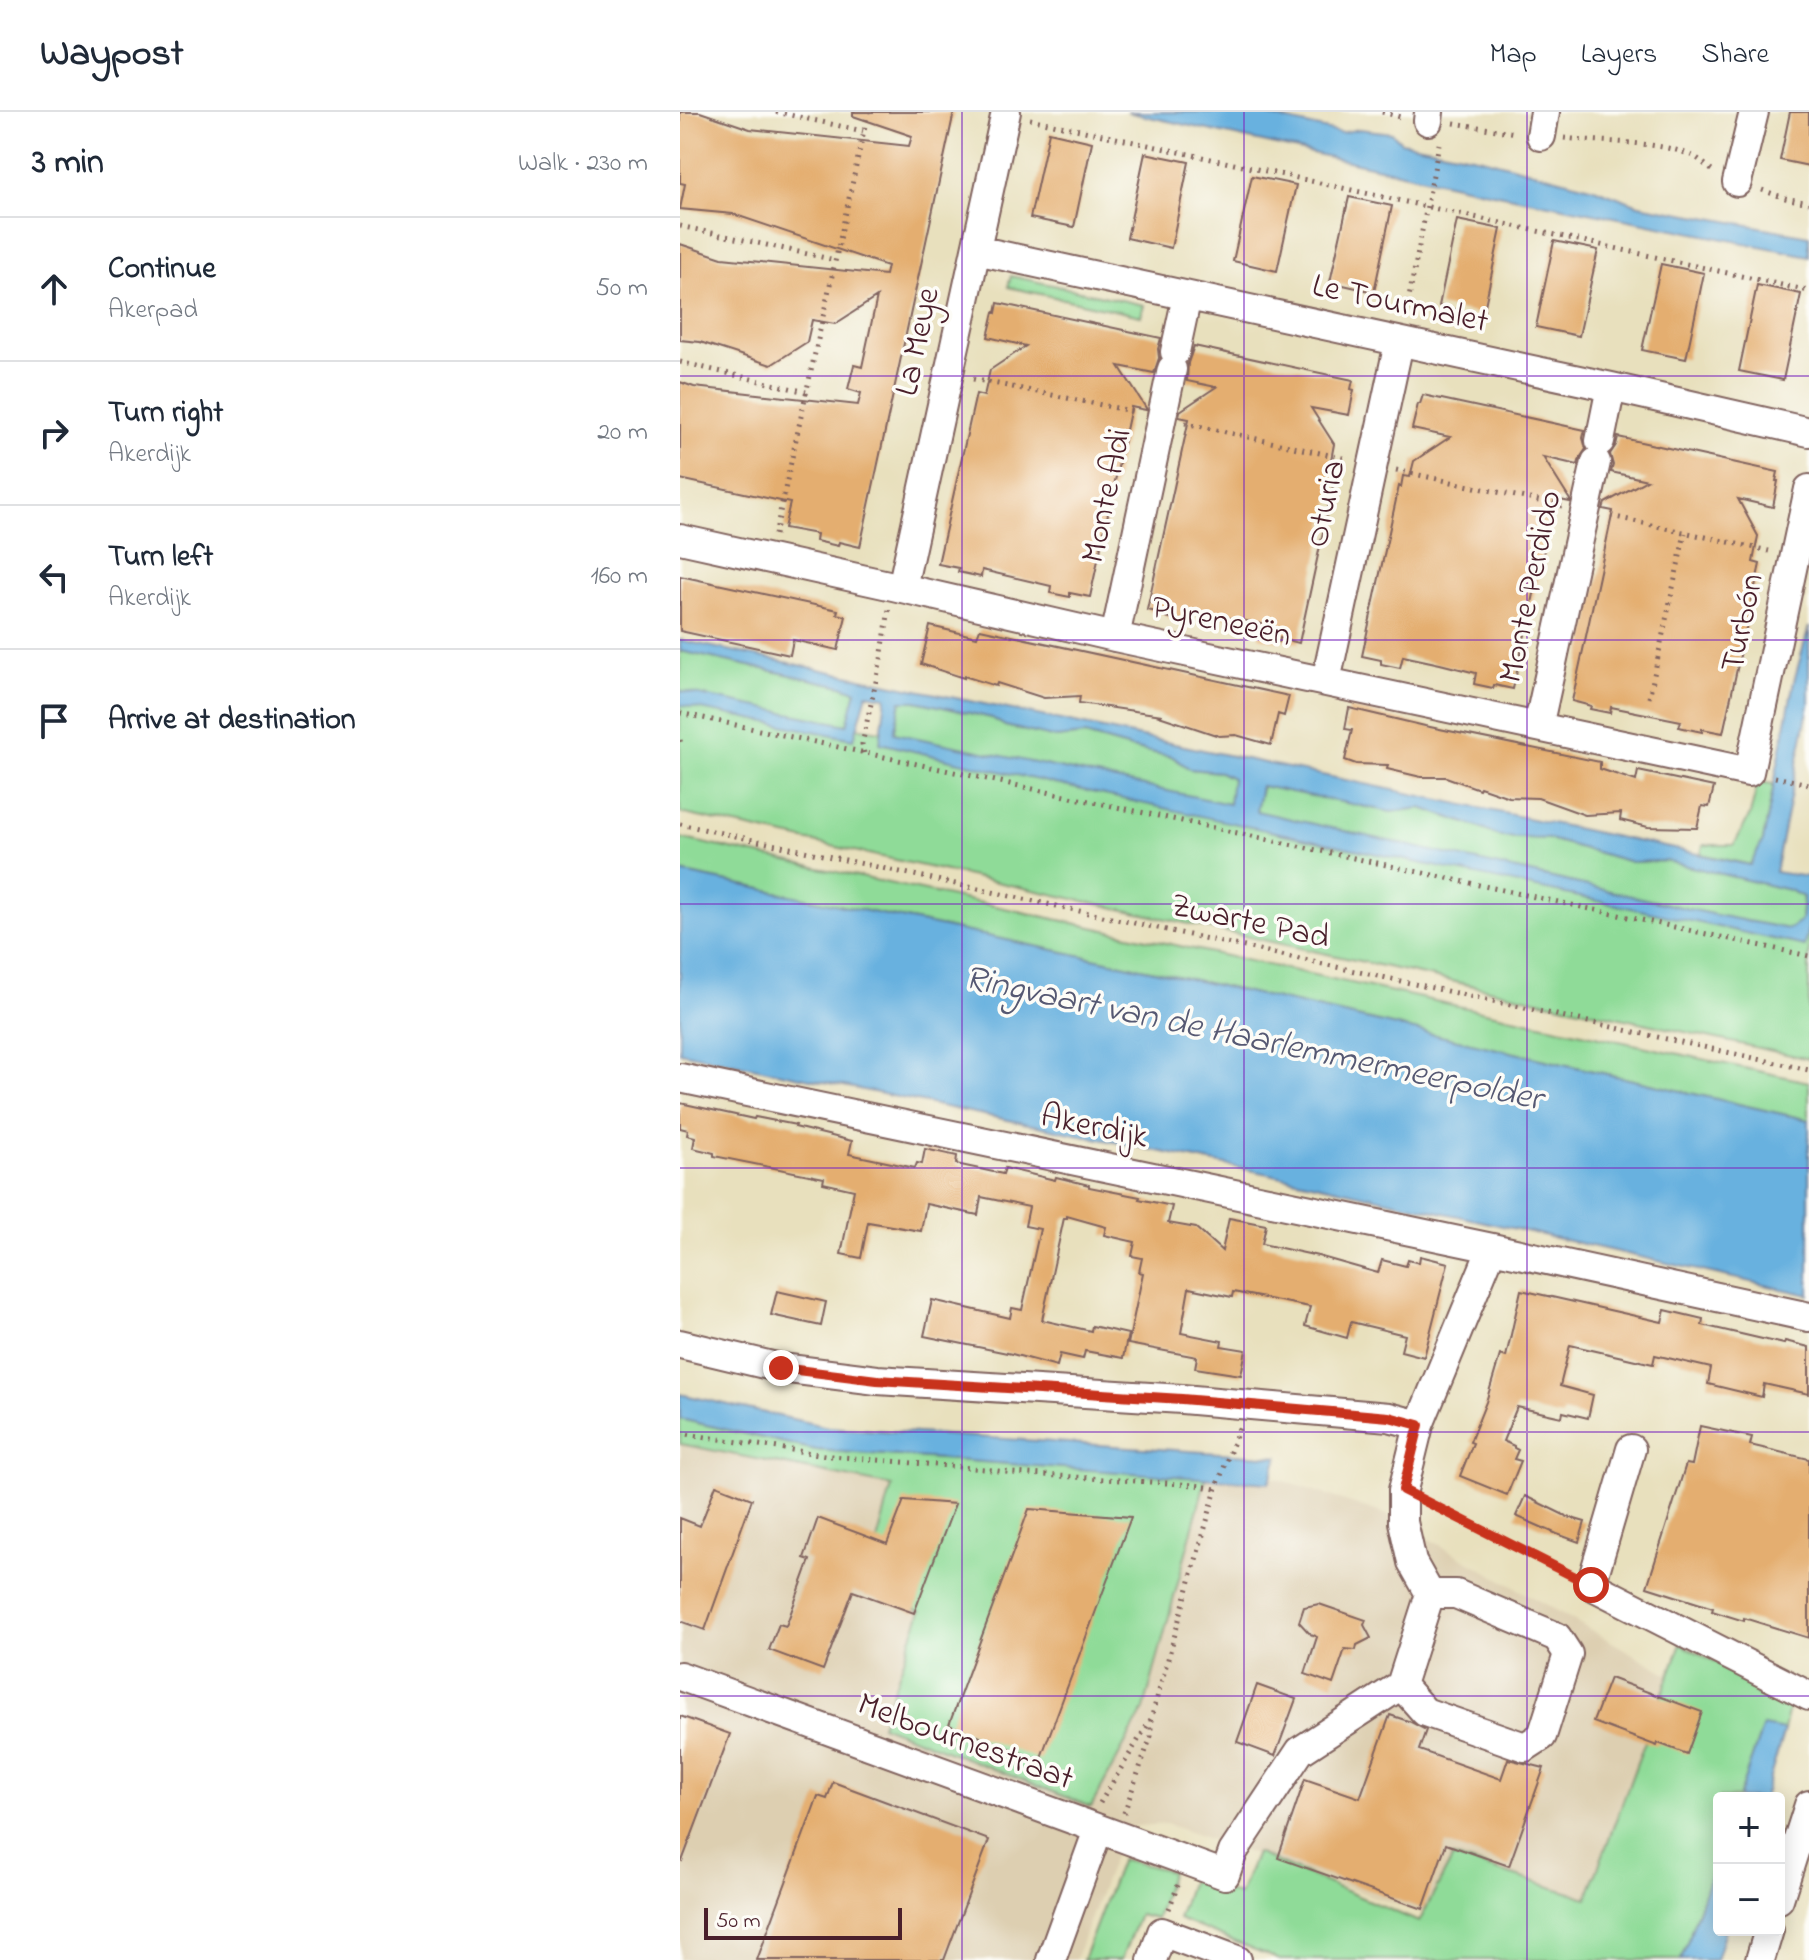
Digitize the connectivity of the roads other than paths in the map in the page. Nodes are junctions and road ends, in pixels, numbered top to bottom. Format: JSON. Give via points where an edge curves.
{"nodes":[{"id":1,"x":1754,"y":112,"type":"edge"},
{"id":2,"x":1006,"y":113,"type":"edge"},
{"id":3,"x":1737,"y":182,"type":"road end"},
{"id":4,"x":976,"y":250,"type":"junction"},
{"id":5,"x":1187,"y":296,"type":"junction"},
{"id":6,"x":1399,"y":343,"type":"junction"},
{"id":7,"x":1611,"y":387,"type":"junction"},
{"id":8,"x":1809,"y":432,"type":"edge"},
{"id":9,"x":1809,"y":489,"type":"edge"},
{"id":10,"x":680,"y":539,"type":"edge"},
{"id":11,"x":898,"y":587,"type":"junction"},
{"id":12,"x":1115,"y":637,"type":"junction"},
{"id":13,"x":1326,"y":681,"type":"junction"},
{"id":14,"x":1538,"y":727,"type":"junction"},
{"id":15,"x":1761,"y":774,"type":"joint"},
{"id":16,"x":680,"y":1078,"type":"edge"},
{"id":17,"x":1492,"y":1248,"type":"junction"},
{"id":18,"x":1809,"y":1317,"type":"edge"},
{"id":19,"x":680,"y":1344,"type":"edge"},
{"id":20,"x":1419,"y":1425,"type":"junction"},
{"id":21,"x":1631,"y":1449,"type":"dead end"},
{"id":22,"x":1430,"y":1594,"type":"junction"},
{"id":23,"x":680,"y":1676,"type":"edge"},
{"id":24,"x":1401,"y":1685,"type":"junction"},
{"id":25,"x":1809,"y":1696,"type":"edge"},
{"id":26,"x":1809,"y":1805,"type":"edge"},
{"id":27,"x":1098,"y":1830,"type":"junction"},
{"id":28,"x":1785,"y":1880,"type":"edge"},
{"id":29,"x":1767,"y":1936,"type":"edge"},
{"id":30,"x":1051,"y":1960,"type":"edge"},
{"id":31,"x":1152,"y":1960,"type":"edge"},
{"id":32,"x":1237,"y":1960,"type":"edge"},
{"id":33,"x":1760,"y":1960,"type":"edge"}],
"edges":[{"from":1,"to":3,"type":"street"},
{"from":2,"to":4,"type":"street","name":"La Meye"},
{"from":4,"to":5,"type":"street","name":"Le Tourmalet"},
{"from":4,"to":11,"type":"street","name":"La Meye"},
{"from":5,"to":6,"type":"street","name":"Le Tourmalet"},
{"from":5,"to":12,"type":"street","name":"Monte Adi"},
{"from":6,"to":7,"type":"street","name":"Le Tourmalet"},
{"from":6,"to":13,"type":"street","name":"Oturia"},
{"from":7,"to":8,"type":"street","name":"Le Tourmalet"},
{"from":7,"to":14,"type":"street","name":"Monte Perdido"},
{"from":9,"to":15,"type":"street","name":"Turbón"},
{"from":10,"to":11,"type":"street","name":"Pyreneeën"},
{"from":11,"to":12,"type":"street","name":"Pyreneeën"},
{"from":12,"to":13,"type":"street","name":"Pyreneeën"},
{"from":13,"to":14,"type":"street","name":"Pyreneeën"},
{"from":14,"to":15,"type":"street","name":"Pyreneeën"},
{"from":16,"to":17,"type":"street","name":"Akerdijk"},
{"from":17,"to":18,"type":"street","name":"Akerdijk"},
{"from":17,"to":20,"type":"street"},
{"from":19,"to":20,"type":"street","via":[[781,1368],[877,1380],[1182,1399],[1389,1417]]},
{"from":20,"to":22,"type":"street","via":[[1403,1490],[1403,1522],[1412,1562]]},
{"from":21,"to":25,"type":"street","via":[[1591,1585]]},
{"from":22,"to":24,"type":"street"},
{"from":22,"to":24,"type":"street","via":[[1456,1594],[1557,1637],[1568,1654],[1542,1736],[1525,1747],[1425,1712]]},
{"from":23,"to":27,"type":"street","name":"Melbournestraat"},
{"from":24,"to":27,"type":"street","name":"Melbournestraat","via":[[1300,1751],[1233,1852],[1225,1875]]},
{"from":26,"to":28,"type":"street"},
{"from":27,"to":30,"type":"street"},
{"from":29,"to":33,"type":"street"},
{"from":31,"to":32,"type":"street","via":[[1162,1932]]}]}
